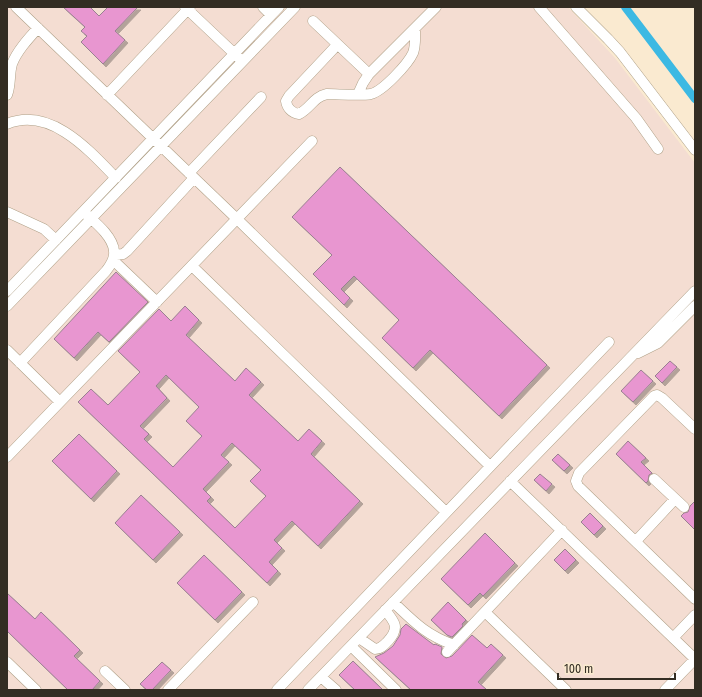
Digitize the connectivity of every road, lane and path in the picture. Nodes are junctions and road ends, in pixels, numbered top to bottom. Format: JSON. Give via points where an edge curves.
{"nodes":[{"id":1,"x":16,"y":7,"type":"edge"},
{"id":2,"x":263,"y":7,"type":"edge"},
{"id":3,"x":279,"y":7,"type":"edge"},
{"id":4,"x":294,"y":7,"type":"edge"},
{"id":5,"x":436,"y":7,"type":"edge"},
{"id":6,"x":539,"y":7,"type":"edge"},
{"id":7,"x":576,"y":7,"type":"edge"},
{"id":8,"x":188,"y":8,"type":"edge"},
{"id":9,"x":271,"y":15,"type":"junction"},
{"id":10,"x":312,"y":21,"type":"dead end"},
{"id":11,"x":38,"y":28,"type":"junction"},
{"id":12,"x":415,"y":28,"type":"junction"},
{"id":13,"x":337,"y":44,"type":"junction"},
{"id":14,"x":238,"y":58,"type":"junction"},
{"id":15,"x":369,"y":74,"type":"junction"},
{"id":16,"x":358,"y":94,"type":"junction"},
{"id":17,"x":7,"y":95,"type":"edge"},
{"id":18,"x":107,"y":95,"type":"junction"},
{"id":19,"x":261,"y":96,"type":"dead end"},
{"id":20,"x":7,"y":124,"type":"edge"},
{"id":21,"x":312,"y":141,"type":"dead end"},
{"id":22,"x":157,"y":142,"type":"junction"},
{"id":23,"x":658,"y":149,"type":"dead end"},
{"id":24,"x":695,"y":150,"type":"edge"},
{"id":25,"x":192,"y":176,"type":"junction"},
{"id":26,"x":116,"y":178,"type":"junction"},
{"id":27,"x":7,"y":212,"type":"edge"},
{"id":28,"x":87,"y":215,"type":"junction"},
{"id":29,"x":237,"y":219,"type":"junction"},
{"id":30,"x":56,"y":240,"type":"junction"},
{"id":31,"x":114,"y":257,"type":"junction"},
{"id":32,"x":192,"y":266,"type":"junction"},
{"id":33,"x":695,"y":291,"type":"edge"},
{"id":34,"x":7,"y":292,"type":"edge"},
{"id":35,"x":157,"y":302,"type":"junction"},
{"id":36,"x":7,"y":306,"type":"edge"},
{"id":37,"x":695,"y":306,"type":"edge"},
{"id":38,"x":609,"y":342,"type":"dead end"},
{"id":39,"x":7,"y":350,"type":"edge"},
{"id":40,"x":632,"y":355,"type":"junction"},
{"id":41,"x":20,"y":363,"type":"junction"},
{"id":42,"x":60,"y":402,"type":"junction"},
{"id":43,"x":695,"y":429,"type":"edge"},
{"id":44,"x":7,"y":457,"type":"edge"},
{"id":45,"x":490,"y":466,"type":"junction"},
{"id":46,"x":654,"y":479,"type":"dead end"},
{"id":47,"x":510,"y":481,"type":"junction"},
{"id":48,"x":675,"y":499,"type":"junction"},
{"id":49,"x":684,"y":507,"type":"dead end"},
{"id":50,"x":446,"y":512,"type":"junction"},
{"id":51,"x":562,"y":530,"type":"junction"},
{"id":52,"x":636,"y":541,"type":"junction"},
{"id":53,"x":695,"y":599,"type":"edge"},
{"id":54,"x":253,"y":602,"type":"dead end"},
{"id":55,"x":393,"y":602,"type":"junction"},
{"id":56,"x":385,"y":610,"type":"junction"},
{"id":57,"x":485,"y":612,"type":"junction"},
{"id":58,"x":695,"y":614,"type":"edge"},
{"id":59,"x":359,"y":638,"type":"junction"},
{"id":60,"x":673,"y":638,"type":"junction"},
{"id":61,"x":351,"y":646,"type":"junction"},
{"id":62,"x":695,"y":659,"type":"edge"},
{"id":63,"x":7,"y":662,"type":"edge"},
{"id":64,"x":105,"y":671,"type":"dead end"},
{"id":65,"x":321,"y":677,"type":"junction"},
{"id":66,"x":36,"y":690,"type":"edge"},
{"id":67,"x":125,"y":690,"type":"edge"},
{"id":68,"x":168,"y":690,"type":"edge"},
{"id":69,"x":277,"y":690,"type":"edge"},
{"id":70,"x":308,"y":690,"type":"edge"},
{"id":71,"x":336,"y":690,"type":"edge"},
{"id":72,"x":396,"y":690,"type":"edge"},
{"id":73,"x":566,"y":690,"type":"edge"},
{"id":74,"x":666,"y":690,"type":"edge"}],
"edges":[{"from":1,"to":11,"type":"lane"},
{"from":2,"to":9,"type":"lane"},
{"from":3,"to":9,"type":"lane"},
{"from":4,"to":14,"type":"lane"},
{"from":5,"to":12,"type":"lane"},
{"from":6,"to":23,"type":"lane","via":[[636,118]]},
{"from":7,"to":24,"type":"lane","via":[[620,52]]},
{"from":8,"to":14,"type":"lane"},
{"from":8,"to":18,"type":"lane"},
{"from":9,"to":14,"type":"lane"},
{"from":10,"to":13,"type":"lane"},
{"from":11,"to":17,"type":"lane","via":[[13,63]]},
{"from":11,"to":18,"type":"lane"},
{"from":12,"to":15,"type":"lane"},
{"from":12,"to":16,"type":"lane","via":[[415,43],[409,60],[378,91]]},
{"from":13,"to":15,"type":"lane"},
{"from":13,"to":16,"type":"lane","via":[[289,96],[287,105],[290,111],[299,114],[320,96]]},
{"from":14,"to":22,"type":"lane"},
{"from":15,"to":16,"type":"lane"},
{"from":18,"to":22,"type":"lane"},
{"from":19,"to":25,"type":"lane"},
{"from":20,"to":26,"type":"lane","via":[[16,120],[34,119],[48,123],[90,152]]},
{"from":21,"to":29,"type":"lane"},
{"from":22,"to":25,"type":"lane"},
{"from":22,"to":26,"type":"lane"},
{"from":22,"to":28,"type":"lane"},
{"from":25,"to":29,"type":"lane"},
{"from":25,"to":31,"type":"lane","via":[[127,251]]},
{"from":26,"to":28,"type":"lane"},
{"from":27,"to":30,"type":"lane","via":[[44,230]]},
{"from":28,"to":30,"type":"lane"},
{"from":28,"to":31,"type":"lane","via":[[112,243]]},
{"from":28,"to":36,"type":"lane"},
{"from":29,"to":32,"type":"lane"},
{"from":29,"to":45,"type":"lane"},
{"from":30,"to":34,"type":"lane"},
{"from":31,"to":35,"type":"lane"},
{"from":31,"to":41,"type":"lane","via":[[106,271]]},
{"from":32,"to":35,"type":"lane"},
{"from":32,"to":50,"type":"lane"},
{"from":33,"to":40,"type":"lane"},
{"from":35,"to":42,"type":"lane"},
{"from":37,"to":40,"type":"lane","via":[[658,343]]},
{"from":38,"to":45,"type":"lane"},
{"from":39,"to":41,"type":"lane"},
{"from":40,"to":47,"type":"lane"},
{"from":41,"to":42,"type":"lane"},
{"from":42,"to":44,"type":"lane"},
{"from":43,"to":52,"type":"lane","via":[[662,398],[654,396],[577,476],[578,486]]},
{"from":45,"to":50,"type":"lane"},
{"from":46,"to":48,"type":"lane"},
{"from":47,"to":51,"type":"lane"},
{"from":47,"to":55,"type":"lane"},
{"from":48,"to":49,"type":"lane"},
{"from":48,"to":52,"type":"lane"},
{"from":50,"to":69,"type":"lane"},
{"from":51,"to":57,"type":"lane"},
{"from":51,"to":60,"type":"lane"},
{"from":52,"to":53,"type":"lane"},
{"from":54,"to":68,"type":"lane"},
{"from":55,"to":56,"type":"lane"},
{"from":55,"to":57,"type":"lane","via":[[426,632],[450,648]]},
{"from":56,"to":59,"type":"lane"},
{"from":56,"to":59,"type":"lane","via":[[392,618],[396,630],[383,646],[375,649]]},
{"from":57,"to":73,"type":"lane"},
{"from":58,"to":60,"type":"lane"},
{"from":59,"to":61,"type":"lane"},
{"from":60,"to":62,"type":"lane"},
{"from":61,"to":65,"type":"lane"},
{"from":61,"to":72,"type":"lane"},
{"from":62,"to":74,"type":"lane"},
{"from":63,"to":66,"type":"lane"},
{"from":64,"to":67,"type":"lane"},
{"from":65,"to":70,"type":"lane"},
{"from":65,"to":71,"type":"lane"}]}
